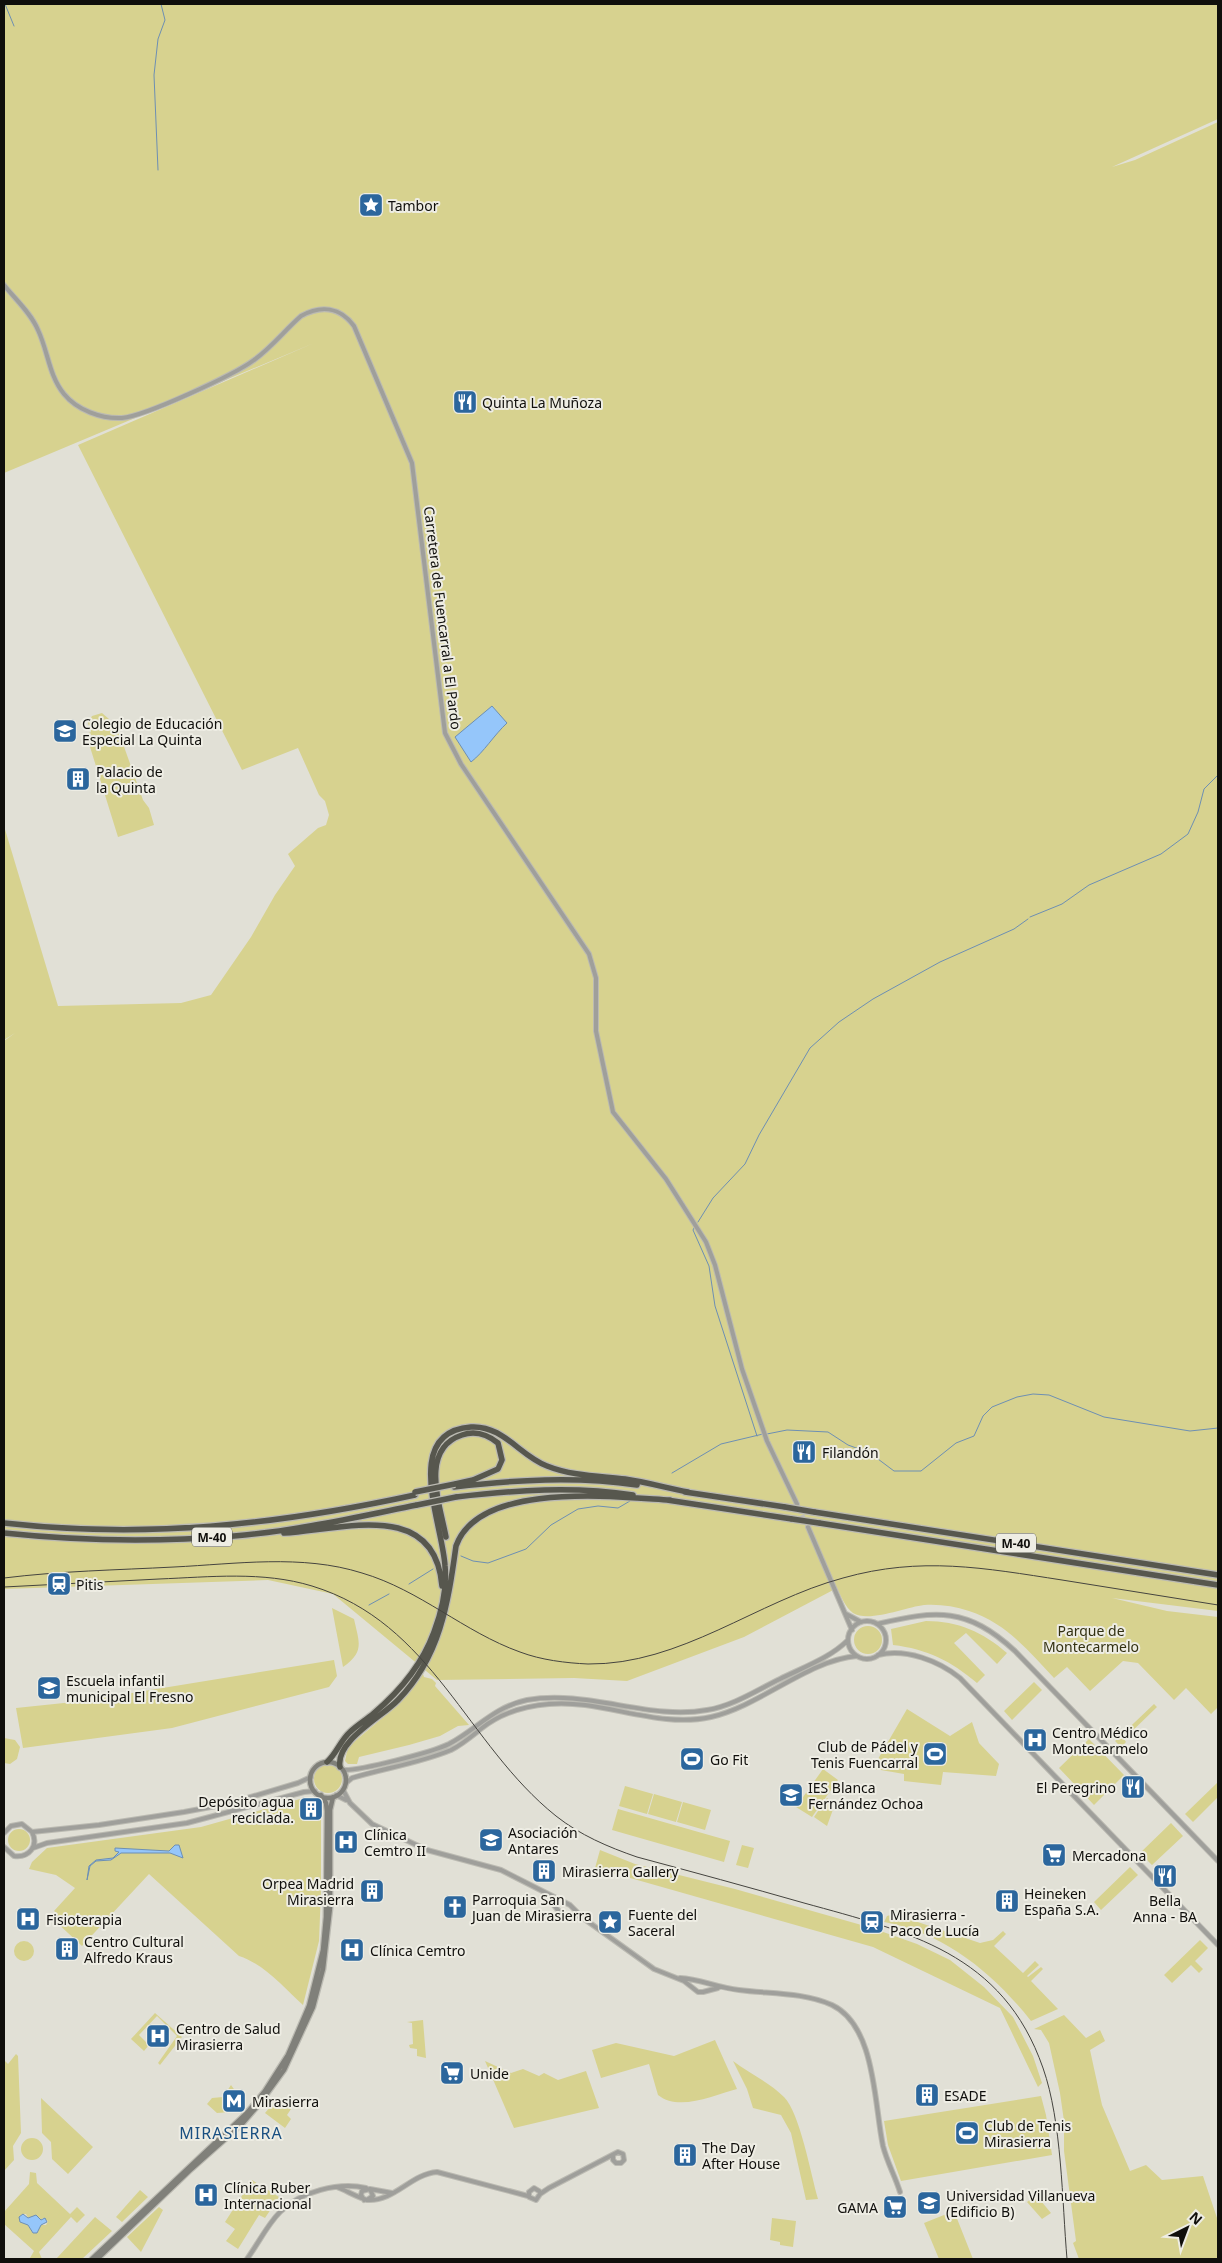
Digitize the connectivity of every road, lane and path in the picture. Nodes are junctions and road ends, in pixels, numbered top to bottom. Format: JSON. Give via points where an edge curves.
{"nodes":[{"id":1,"x":4,"y":285,"type":"edge"},
{"id":2,"x":455,"y":1486,"type":"junction"},
{"id":3,"x":688,"y":1492,"type":"junction"},
{"id":4,"x":670,"y":1500,"type":"junction"},
{"id":5,"x":797,"y":1504,"type":"tunnel mouth"},
{"id":6,"x":4,"y":1523,"type":"edge"},
{"id":7,"x":808,"y":1527,"type":"tunnel mouth"},
{"id":8,"x":4,"y":1533,"type":"edge"},
{"id":9,"x":235,"y":1536,"type":"junction"},
{"id":10,"x":1218,"y":1575,"type":"edge"},
{"id":11,"x":1218,"y":1585,"type":"edge"},
{"id":12,"x":846,"y":1614,"type":"junction"},
{"id":13,"x":442,"y":1617,"type":"junction"},
{"id":14,"x":861,"y":1622,"type":"junction"},
{"id":15,"x":877,"y":1624,"type":"junction"},
{"id":16,"x":852,"y":1630,"type":"junction"},
{"id":17,"x":848,"y":1640,"type":"junction"},
{"id":18,"x":857,"y":1656,"type":"junction"},
{"id":19,"x":878,"y":1656,"type":"junction"},
{"id":20,"x":327,"y":1762,"type":"junction"},
{"id":21,"x":342,"y":1768,"type":"junction"},
{"id":22,"x":311,"y":1777,"type":"junction"},
{"id":23,"x":346,"y":1783,"type":"junction"},
{"id":24,"x":343,"y":1790,"type":"junction"},
{"id":25,"x":315,"y":1791,"type":"junction"},
{"id":26,"x":321,"y":1795,"type":"junction"},
{"id":27,"x":335,"y":1796,"type":"junction"},
{"id":28,"x":350,"y":1803,"type":"junction"},
{"id":29,"x":32,"y":1832,"type":"junction"},
{"id":30,"x":4,"y":1833,"type":"edge"},
{"id":31,"x":33,"y":1848,"type":"junction"},
{"id":32,"x":4,"y":1849,"type":"edge"},
{"id":33,"x":1218,"y":1861,"type":"edge"},
{"id":34,"x":543,"y":1893,"type":"junction"},
{"id":35,"x":566,"y":1904,"type":"junction"},
{"id":36,"x":572,"y":1908,"type":"junction"},
{"id":37,"x":560,"y":1910,"type":"junction"},
{"id":38,"x":570,"y":1915,"type":"junction"},
{"id":39,"x":583,"y":1918,"type":"junction"},
{"id":40,"x":1218,"y":1945,"type":"edge"},
{"id":41,"x":675,"y":1978,"type":"junction"},
{"id":42,"x":698,"y":1982,"type":"junction"},
{"id":43,"x":704,"y":1983,"type":"junction"},
{"id":44,"x":726,"y":1988,"type":"junction"},
{"id":45,"x":696,"y":1989,"type":"junction"},
{"id":46,"x":703,"y":1992,"type":"junction"},
{"id":47,"x":613,"y":2155,"type":"junction"},
{"id":48,"x":614,"y":2162,"type":"junction"},
{"id":49,"x":598,"y":2164,"type":"junction"},
{"id":50,"x":335,"y":2187,"type":"junction"},
{"id":51,"x":368,"y":2189,"type":"junction"},
{"id":52,"x":539,"y":2192,"type":"junction"},
{"id":53,"x":900,"y":2192,"type":"dead end"},
{"id":54,"x":394,"y":2193,"type":"junction"},
{"id":55,"x":529,"y":2194,"type":"junction"},
{"id":56,"x":366,"y":2200,"type":"junction"},
{"id":57,"x":92,"y":2259,"type":"edge"},
{"id":58,"x":97,"y":2259,"type":"edge"},
{"id":59,"x":247,"y":2259,"type":"edge"}],
"edges":[{"from":1,"to":5,"type":"street","name":"Carretera de Fuencarral a El Pardo","via":[[38,329],[63,393],[85,410],[112,418],[147,410],[238,370],[257,358],[309,311],[336,310],[354,326],[412,463],[445,733],[461,764],[588,954],[596,978],[596,1030],[611,1107],[619,1122],[666,1179],[706,1242],[715,1265],[735,1347],[767,1441]]},
{"from":2,"to":3,"type":"highway","number":"M-40","via":[[565,1479]]},
{"from":2,"to":6,"type":"highway","number":"M-40","bridge":true,"via":[[302,1518],[234,1526],[150,1530]]},
{"from":2,"to":13,"type":"highway","via":[[498,1469],[502,1460],[498,1443],[484,1434],[465,1434],[446,1443],[438,1459],[435,1480],[449,1566]]},
{"from":3,"to":10,"type":"highway","number":"M-40","bridge":true},
{"from":3,"to":13,"type":"highway","via":[[544,1466],[499,1433],[486,1429],[472,1427],[450,1433],[433,1454],[429,1475],[444,1546],[446,1568]]},
{"from":4,"to":9,"type":"highway","number":"M-40","bridge":true,"via":[[565,1489],[511,1490]]},
{"from":4,"to":11,"type":"highway","number":"M-40","bridge":true},
{"from":4,"to":13,"type":"highway","via":[[555,1497],[526,1501],[478,1517],[462,1532],[456,1546]]},
{"from":7,"to":12,"type":"street"},
{"from":8,"to":9,"type":"highway","number":"M-40","via":[[150,1540]]},
{"from":9,"to":13,"type":"highway","via":[[370,1524],[403,1529],[426,1545],[437,1563]]},
{"from":12,"to":14,"type":"street"},
{"from":12,"to":16,"type":"street"},
{"from":13,"to":20,"type":"highway","via":[[406,1682],[350,1731]]},
{"from":13,"to":21,"type":"highway","via":[[439,1636],[423,1669],[385,1713],[347,1743],[340,1756]]},
{"from":14,"to":15,"type":"street"},
{"from":14,"to":16,"type":"street"},
{"from":15,"to":19,"type":"street","via":[[886,1641]]},
{"from":15,"to":33,"type":"street","via":[[913,1615],[939,1614],[974,1622],[990,1630],[1015,1650]]},
{"from":16,"to":17,"type":"street"},
{"from":17,"to":18,"type":"street"},
{"from":17,"to":21,"type":"street","via":[[831,1654],[732,1702],[708,1710],[682,1713],[557,1696],[526,1700],[493,1712],[447,1745],[361,1768]]},
{"from":18,"to":19,"type":"street","via":[[870,1659]]},
{"from":18,"to":23,"type":"street","via":[[835,1660],[730,1711],[705,1718],[678,1720],[571,1704],[526,1708],[491,1721],[452,1749],[436,1756],[352,1778]]},
{"from":19,"to":40,"type":"street","via":[[916,1656],[938,1664],[960,1678]]},
{"from":20,"to":21,"type":"main road"},
{"from":20,"to":22,"type":"main road","via":[[315,1768]]},
{"from":21,"to":23,"type":"main road"},
{"from":22,"to":25,"type":"main road"},
{"from":22,"to":29,"type":"street","via":[[209,1807]]},
{"from":23,"to":24,"type":"main road"},
{"from":24,"to":27,"type":"main road"},
{"from":24,"to":28,"type":"street"},
{"from":25,"to":26,"type":"main road"},
{"from":25,"to":31,"type":"street","via":[[196,1821],[47,1842]]},
{"from":26,"to":27,"type":"main road"},
{"from":26,"to":57,"type":"main road","via":[[326,1807],[323,1950],[309,2006],[295,2040],[277,2073],[247,2113]]},
{"from":27,"to":28,"type":"street"},
{"from":27,"to":58,"type":"main road","via":[[330,1810],[329,1915],[323,1969],[313,2007],[284,2070],[241,2125]]},
{"from":28,"to":34,"type":"street","via":[[372,1824],[408,1842],[495,1867]]},
{"from":29,"to":30,"type":"street","via":[[25,1825],[16,1824]]},
{"from":29,"to":31,"type":"street"},
{"from":31,"to":32,"type":"street","via":[[18,1857]]},
{"from":34,"to":35,"type":"street"},
{"from":34,"to":37,"type":"street"},
{"from":35,"to":36,"type":"street"},
{"from":35,"to":37,"type":"street"},
{"from":36,"to":38,"type":"street"},
{"from":36,"to":39,"type":"street"},
{"from":37,"to":38,"type":"street","via":[[563,1916]]},
{"from":38,"to":39,"type":"street"},
{"from":39,"to":41,"type":"street","via":[[649,1966]]},
{"from":41,"to":42,"type":"street"},
{"from":41,"to":45,"type":"street"},
{"from":42,"to":43,"type":"street"},
{"from":42,"to":45,"type":"street"},
{"from":43,"to":44,"type":"street"},
{"from":43,"to":46,"type":"street","via":[[706,1988]]},
{"from":44,"to":46,"type":"street"},
{"from":44,"to":53,"type":"street","via":[[818,2000],[838,2008],[853,2023],[865,2046],[883,2145]]},
{"from":45,"to":46,"type":"street"},
{"from":47,"to":48,"type":"street"},
{"from":47,"to":48,"type":"street","via":[[620,2152],[625,2158],[621,2163]]},
{"from":47,"to":49,"type":"street"},
{"from":48,"to":49,"type":"street"},
{"from":49,"to":52,"type":"street"},
{"from":50,"to":51,"type":"street","via":[[347,2185]]},
{"from":50,"to":56,"type":"street"},
{"from":50,"to":59,"type":"street","via":[[286,2207]]},
{"from":51,"to":54,"type":"street"},
{"from":51,"to":56,"type":"street","via":[[373,2196]]},
{"from":51,"to":56,"type":"street","via":[[361,2192]]},
{"from":52,"to":55,"type":"street","via":[[534,2188]]},
{"from":52,"to":55,"type":"street","via":[[536,2200],[530,2199]]},
{"from":54,"to":55,"type":"street","via":[[423,2175],[437,2172]]},
{"from":54,"to":56,"type":"street"}]}
